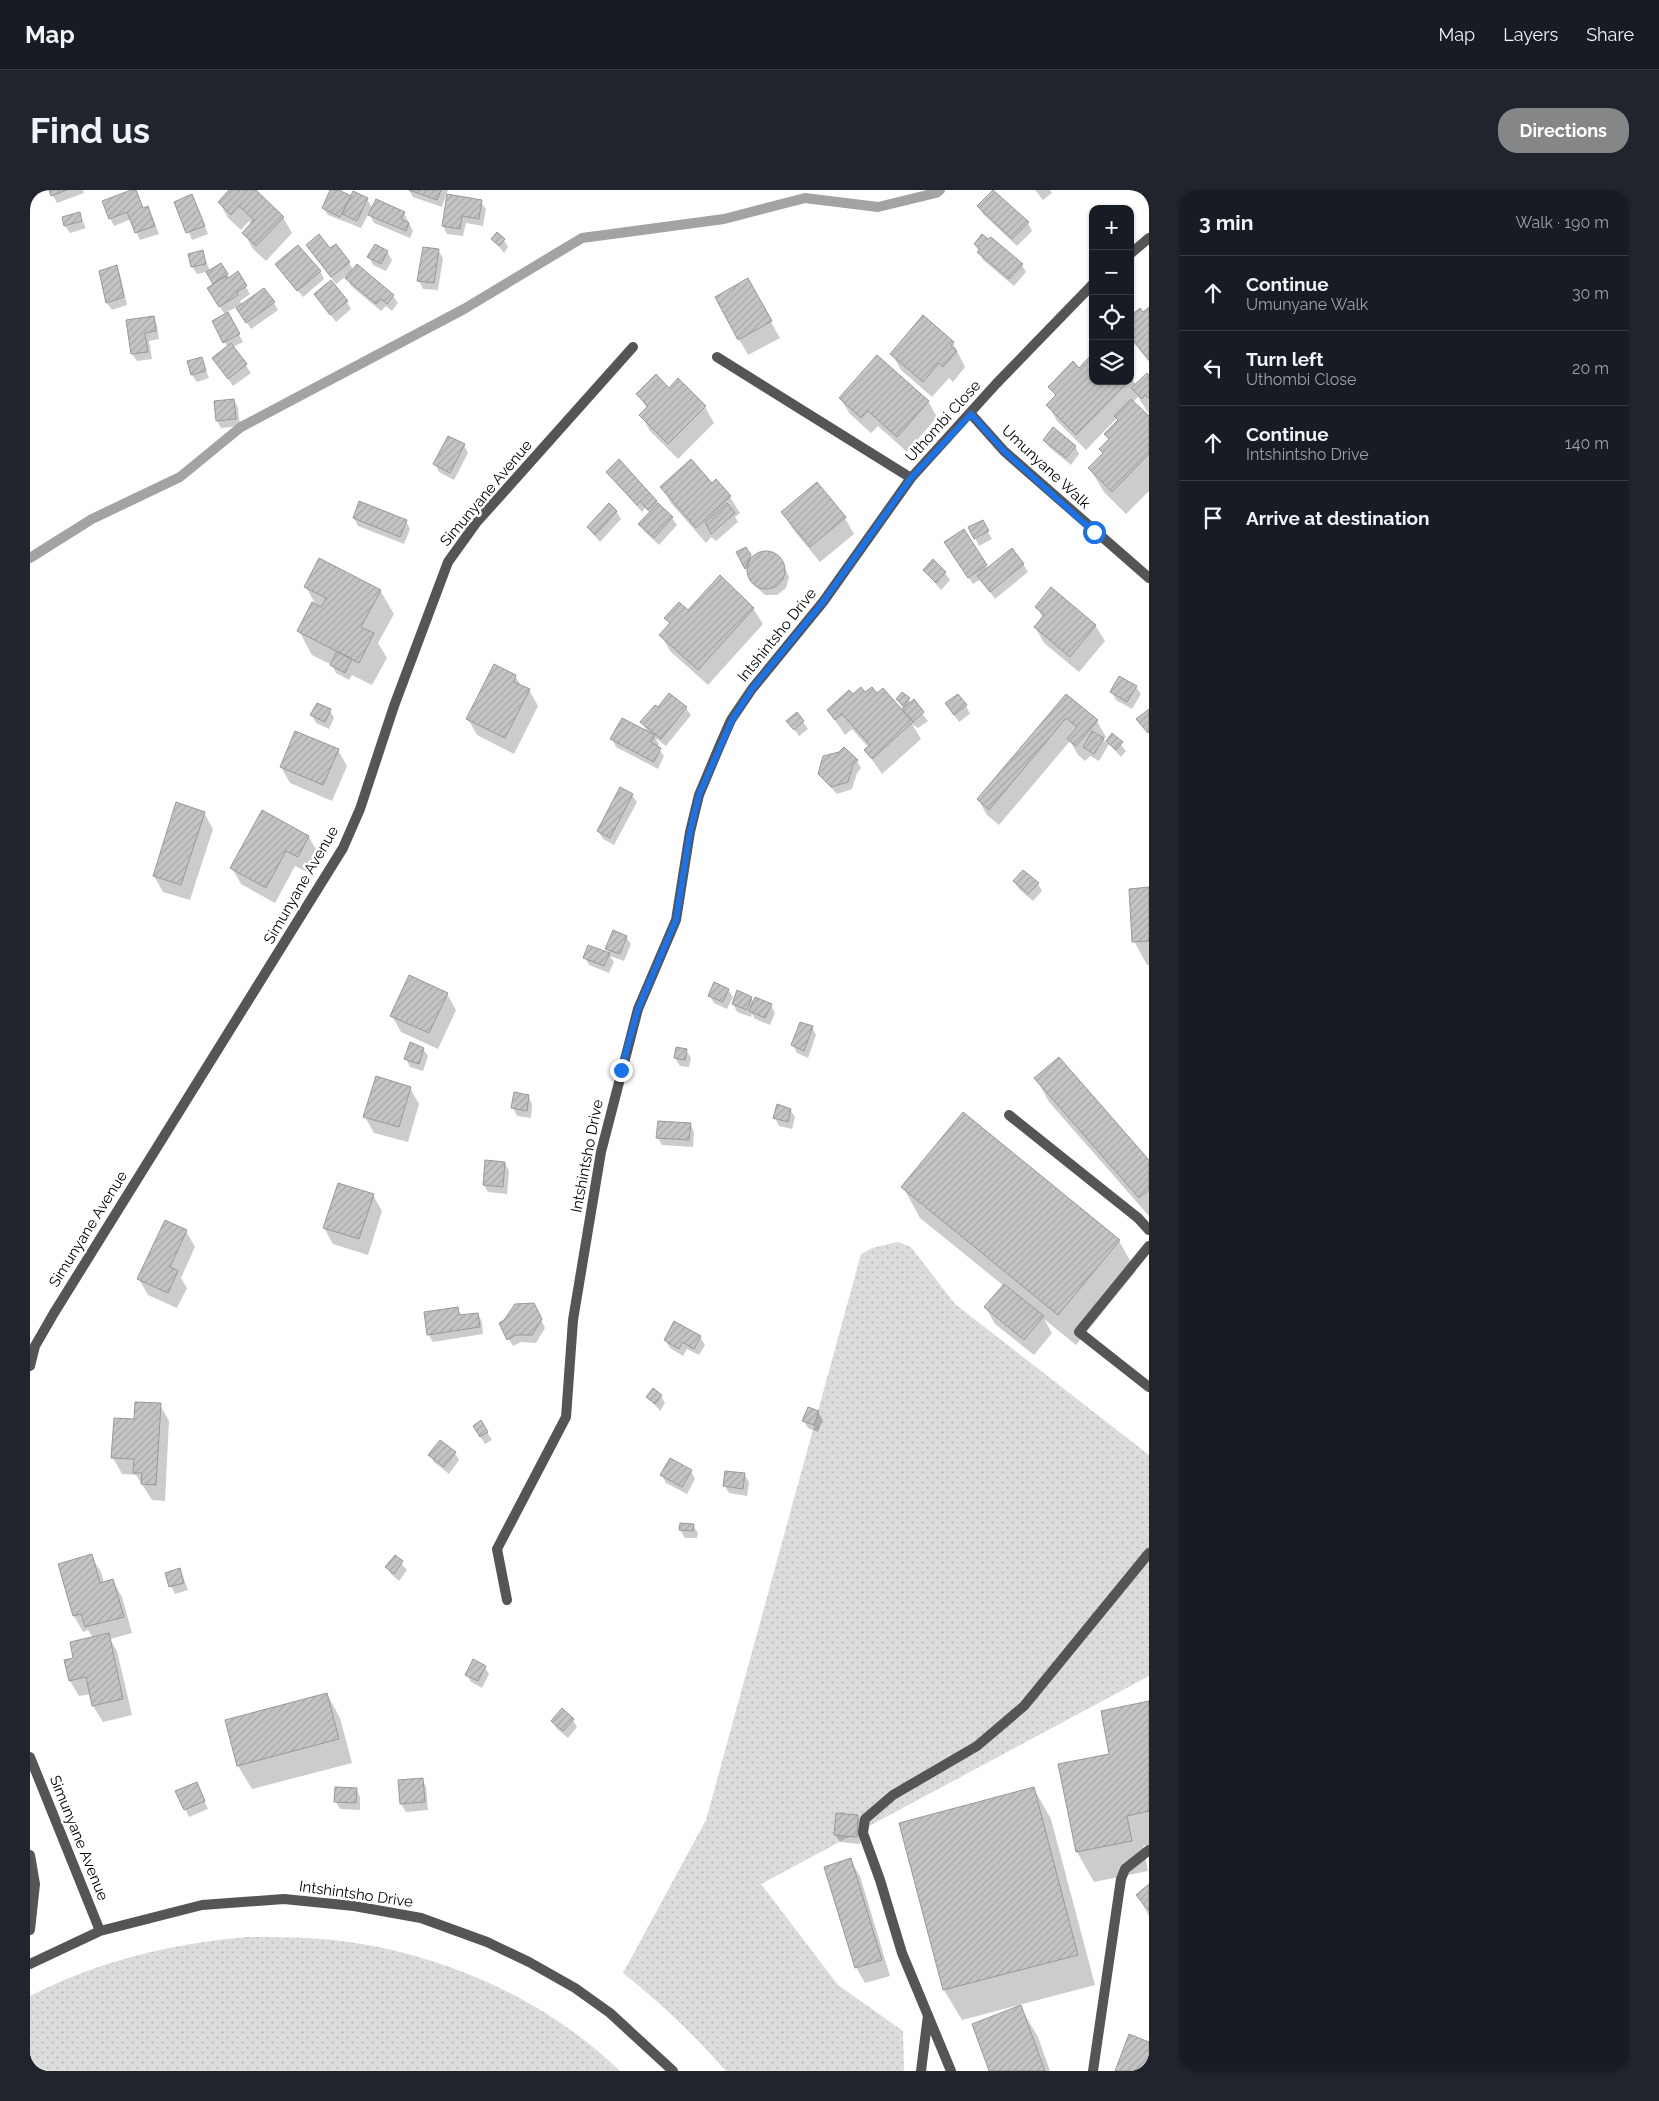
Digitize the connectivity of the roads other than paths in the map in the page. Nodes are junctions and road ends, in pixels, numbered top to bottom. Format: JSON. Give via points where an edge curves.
{"nodes":[{"id":1,"x":1149,"y":238,"type":"edge"},
{"id":2,"x":1134,"y":251,"type":"edge"},
{"id":3,"x":1089,"y":288,"type":"edge"},
{"id":4,"x":633,"y":347,"type":"dead end"},
{"id":5,"x":718,"y":356,"type":"dead end"},
{"id":6,"x":971,"y":414,"type":"junction"},
{"id":7,"x":911,"y":478,"type":"junction"},
{"id":8,"x":1149,"y":578,"type":"edge"},
{"id":9,"x":1009,"y":1114,"type":"dead end"},
{"id":10,"x":1149,"y":1230,"type":"edge"},
{"id":11,"x":1149,"y":1246,"type":"edge"},
{"id":12,"x":30,"y":1366,"type":"edge"},
{"id":13,"x":1149,"y":1387,"type":"edge"},
{"id":14,"x":1149,"y":1553,"type":"edge"},
{"id":15,"x":507,"y":1600,"type":"dead end"},
{"id":16,"x":30,"y":1757,"type":"edge"},
{"id":17,"x":1149,"y":1850,"type":"edge"},
{"id":18,"x":30,"y":1855,"type":"edge"},
{"id":19,"x":30,"y":1930,"type":"edge"},
{"id":20,"x":100,"y":1930,"type":"junction"},
{"id":21,"x":30,"y":1964,"type":"edge"},
{"id":22,"x":928,"y":2014,"type":"junction"},
{"id":23,"x":673,"y":2071,"type":"edge"},
{"id":24,"x":921,"y":2071,"type":"edge"},
{"id":25,"x":951,"y":2071,"type":"edge"},
{"id":26,"x":1093,"y":2071,"type":"edge"}],
"edges":[{"from":1,"to":2,"type":"street"},
{"from":3,"to":6,"type":"street","name":"Uthombi Close"},
{"from":4,"to":12,"type":"street","name":"Simunyane Avenue","via":[[476,523],[448,562],[394,706],[360,809],[343,848],[54,1313],[35,1346]]},
{"from":5,"to":7,"type":"street","name":"Uthombi Close"},
{"from":6,"to":7,"type":"street","name":"Uthombi Close"},
{"from":6,"to":8,"type":"street","name":"Umunyane Walk","via":[[1004,451]]},
{"from":7,"to":15,"type":"street","name":"Intshintsho Drive","via":[[823,602],[747,697],[732,720],[699,795],[676,920],[638,1009],[601,1152],[573,1320],[566,1417],[497,1549]]},
{"from":9,"to":10,"type":"street"},
{"from":11,"to":13,"type":"street","via":[[1079,1332]]},
{"from":14,"to":22,"type":"street","via":[[1024,1706],[977,1746],[893,1795],[865,1818],[863,1833],[902,1953]]},
{"from":16,"to":20,"type":"street","name":"Simunyane Avenue"},
{"from":17,"to":26,"type":"street","via":[[1125,1869],[1121,1879]]},
{"from":18,"to":19,"type":"street","via":[[35,1884]]},
{"from":20,"to":21,"type":"street","name":"Intshintsho Drive"},
{"from":20,"to":23,"type":"street","name":"Intshintsho Drive","via":[[202,1905],[284,1899],[354,1906],[421,1918],[487,1942],[575,1988],[610,2013]]},
{"from":22,"to":24,"type":"street"},
{"from":22,"to":25,"type":"street"}]}
